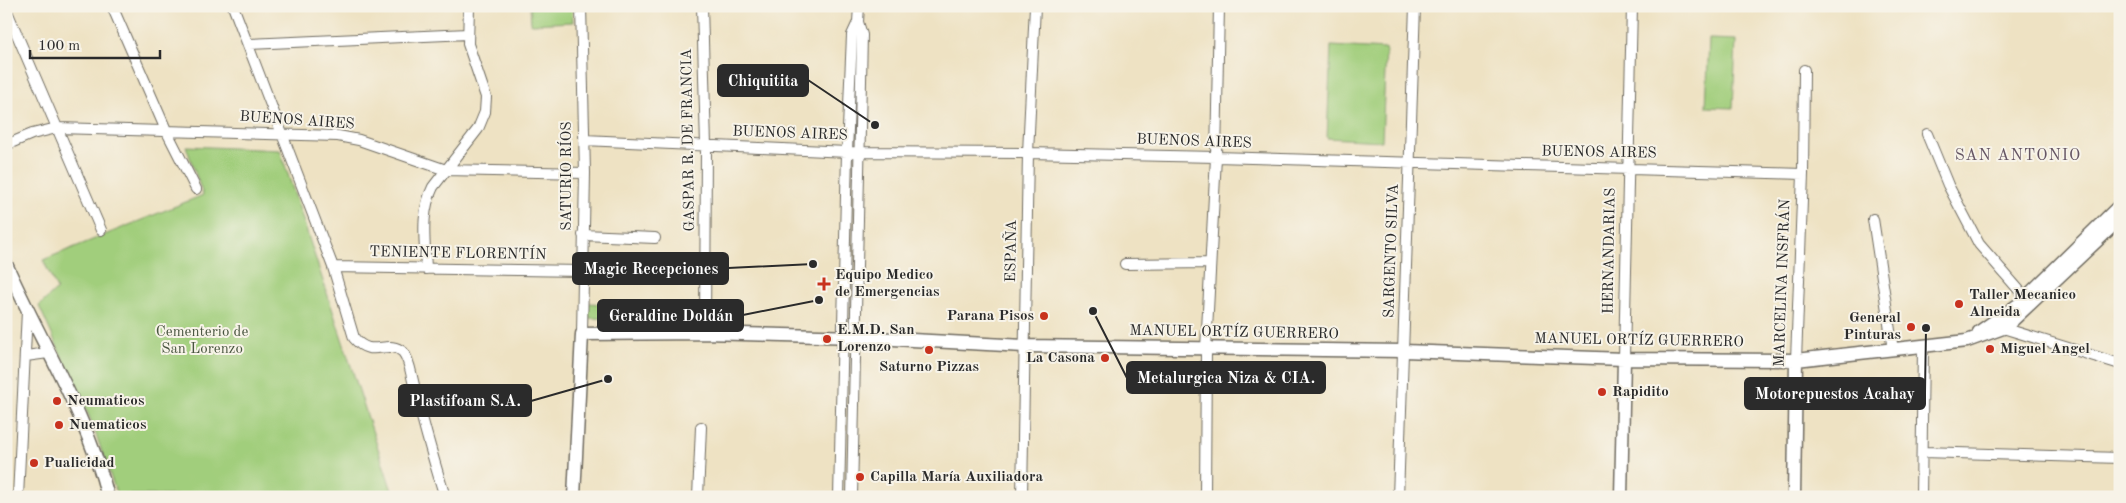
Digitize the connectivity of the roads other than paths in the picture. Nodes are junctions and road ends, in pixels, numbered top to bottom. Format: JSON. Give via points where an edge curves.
{"nodes":[{"id":1,"x":112,"y":6,"type":"edge"},
{"id":2,"x":233,"y":6,"type":"edge"},
{"id":3,"x":468,"y":6,"type":"edge"},
{"id":4,"x":582,"y":6,"type":"edge"},
{"id":5,"x":702,"y":6,"type":"edge"},
{"id":6,"x":858,"y":6,"type":"edge"},
{"id":7,"x":1035,"y":6,"type":"edge"},
{"id":8,"x":1219,"y":6,"type":"edge"},
{"id":9,"x":1415,"y":6,"type":"edge"},
{"id":10,"x":1632,"y":6,"type":"edge"},
{"id":11,"x":6,"y":9,"type":"edge"},
{"id":12,"x":858,"y":22,"type":"junction"},
{"id":13,"x":468,"y":34,"type":"junction"},
{"id":14,"x":249,"y":44,"type":"junction"},
{"id":15,"x":1804,"y":70,"type":"dead end"},
{"id":16,"x":850,"y":78,"type":"junction"},
{"id":17,"x":861,"y":79,"type":"junction"},
{"id":18,"x":57,"y":128,"type":"junction"},
{"id":19,"x":166,"y":130,"type":"junction"},
{"id":20,"x":283,"y":133,"type":"junction"},
{"id":21,"x":1927,"y":134,"type":"dead end"},
{"id":22,"x":584,"y":140,"type":"junction"},
{"id":23,"x":6,"y":146,"type":"edge"},
{"id":24,"x":706,"y":146,"type":"junction"},
{"id":25,"x":860,"y":151,"type":"junction"},
{"id":26,"x":847,"y":152,"type":"junction"},
{"id":27,"x":1028,"y":153,"type":"junction"},
{"id":28,"x":1216,"y":157,"type":"junction"},
{"id":29,"x":1409,"y":164,"type":"junction"},
{"id":30,"x":1628,"y":169,"type":"junction"},
{"id":31,"x":446,"y":170,"type":"junction"},
{"id":32,"x":585,"y":173,"type":"junction"},
{"id":33,"x":1804,"y":174,"type":"junction"},
{"id":34,"x":196,"y":189,"type":"dead end"},
{"id":35,"x":2120,"y":205,"type":"edge"},
{"id":36,"x":1873,"y":219,"type":"dead end"},
{"id":37,"x":2120,"y":219,"type":"edge"},
{"id":38,"x":101,"y":230,"type":"dead end"},
{"id":39,"x":583,"y":235,"type":"junction"},
{"id":40,"x":655,"y":238,"type":"dead end"},
{"id":41,"x":1210,"y":263,"type":"junction"},
{"id":42,"x":6,"y":264,"type":"edge"},
{"id":43,"x":1125,"y":264,"type":"dead end"},
{"id":44,"x":333,"y":267,"type":"junction"},
{"id":45,"x":426,"y":269,"type":"junction"},
{"id":46,"x":582,"y":272,"type":"junction"},
{"id":47,"x":2025,"y":297,"type":"junction"},
{"id":48,"x":27,"y":311,"type":"junction"},
{"id":49,"x":2003,"y":328,"type":"junction"},
{"id":50,"x":705,"y":333,"type":"junction"},
{"id":51,"x":582,"y":334,"type":"junction"},
{"id":52,"x":856,"y":337,"type":"junction"},
{"id":53,"x":843,"y":338,"type":"junction"},
{"id":54,"x":1967,"y":341,"type":"junction"},
{"id":55,"x":1025,"y":346,"type":"junction"},
{"id":56,"x":1923,"y":347,"type":"junction"},
{"id":57,"x":1206,"y":349,"type":"junction"},
{"id":58,"x":1893,"y":350,"type":"junction"},
{"id":59,"x":1404,"y":351,"type":"junction"},
{"id":60,"x":48,"y":353,"type":"junction"},
{"id":61,"x":26,"y":356,"type":"junction"},
{"id":62,"x":1624,"y":359,"type":"junction"},
{"id":63,"x":1796,"y":360,"type":"junction"},
{"id":64,"x":2120,"y":364,"type":"edge"},
{"id":65,"x":701,"y":428,"type":"dead end"},
{"id":66,"x":1923,"y":452,"type":"junction"},
{"id":67,"x":2120,"y":458,"type":"edge"},
{"id":68,"x":18,"y":497,"type":"edge"},
{"id":69,"x":108,"y":497,"type":"edge"},
{"id":70,"x":445,"y":497,"type":"edge"},
{"id":71,"x":574,"y":497,"type":"edge"},
{"id":72,"x":698,"y":497,"type":"edge"},
{"id":73,"x":839,"y":497,"type":"edge"},
{"id":74,"x":852,"y":497,"type":"edge"},
{"id":75,"x":1022,"y":497,"type":"edge"},
{"id":76,"x":1205,"y":497,"type":"edge"},
{"id":77,"x":1398,"y":497,"type":"edge"},
{"id":78,"x":1621,"y":497,"type":"edge"},
{"id":79,"x":1794,"y":497,"type":"edge"},
{"id":80,"x":1921,"y":497,"type":"edge"}],
"edges":[{"from":1,"to":19,"type":"street"},
{"from":2,"to":14,"type":"street"},
{"from":3,"to":13,"type":"street"},
{"from":4,"to":22,"type":"street","name":"SATURIO RÍOS"},
{"from":5,"to":24,"type":"street","name":"GASPAR R. DE FRANCIA"},
{"from":6,"to":12,"type":"street"},
{"from":7,"to":27,"type":"street","name":"ESPAÑA"},
{"from":8,"to":28,"type":"street"},
{"from":9,"to":29,"type":"street","name":"SARGENTO SILVA"},
{"from":10,"to":30,"type":"street","name":"HERNANDARIAS"},
{"from":11,"to":18,"type":"street"},
{"from":12,"to":16,"type":"street","via":[[852,34]]},
{"from":12,"to":17,"type":"street","via":[[862,35]]},
{"from":13,"to":14,"type":"street"},
{"from":13,"to":31,"type":"street","via":[[468,44],[486,97],[485,112],[478,129]]},
{"from":14,"to":20,"type":"street"},
{"from":15,"to":33,"type":"street","name":"MARCELINA INSFRÁN"},
{"from":16,"to":17,"type":"street"},
{"from":16,"to":26,"type":"street"},
{"from":17,"to":25,"type":"street"},
{"from":18,"to":19,"type":"street","name":"BUENOS AIRES"},
{"from":18,"to":23,"type":"street","name":"BUENOS AIRES","via":[[32,134]]},
{"from":18,"to":38,"type":"street"},
{"from":19,"to":20,"type":"street","name":"BUENOS AIRES"},
{"from":19,"to":34,"type":"street"},
{"from":20,"to":31,"type":"street","name":"BUENOS AIRES","via":[[359,140]]},
{"from":20,"to":44,"type":"street"},
{"from":21,"to":47,"type":"street","via":[[1944,176],[1979,244]]},
{"from":22,"to":24,"type":"street","name":"BUENOS AIRES"},
{"from":22,"to":32,"type":"street","name":"SATURIO RÍOS"},
{"from":24,"to":26,"type":"street","name":"BUENOS AIRES"},
{"from":24,"to":50,"type":"street","name":"GASPAR R. DE FRANCIA"},
{"from":25,"to":26,"type":"street","name":"BUENOS AIRES"},
{"from":25,"to":27,"type":"street","name":"BUENOS AIRES"},
{"from":25,"to":52,"type":"street"},
{"from":26,"to":53,"type":"street"},
{"from":27,"to":28,"type":"street","name":"BUENOS AIRES"},
{"from":27,"to":55,"type":"street","name":"ESPAÑA"},
{"from":28,"to":29,"type":"street","name":"BUENOS AIRES"},
{"from":28,"to":41,"type":"street"},
{"from":29,"to":30,"type":"street","name":"BUENOS AIRES"},
{"from":29,"to":59,"type":"street","name":"SARGENTO SILVA"},
{"from":30,"to":33,"type":"street","name":"BUENOS AIRES"},
{"from":30,"to":62,"type":"street","name":"HERNANDARIAS"},
{"from":31,"to":32,"type":"street","name":"BUENOS AIRES"},
{"from":31,"to":45,"type":"street","via":[[428,197],[424,217]]},
{"from":32,"to":39,"type":"street","name":"SATURIO RÍOS"},
{"from":33,"to":63,"type":"street","name":"MARCELINA INSFRÁN"},
{"from":35,"to":47,"type":"main road"},
{"from":36,"to":58,"type":"street"},
{"from":37,"to":49,"type":"main road"},
{"from":39,"to":40,"type":"street"},
{"from":39,"to":46,"type":"street","name":"SATURIO RÍOS"},
{"from":41,"to":43,"type":"street"},
{"from":41,"to":57,"type":"street"},
{"from":42,"to":48,"type":"main road"},
{"from":44,"to":45,"type":"street","name":"TENIENTE FLORENTÍN"},
{"from":44,"to":70,"type":"street","via":[[354,338],[367,349],[393,347],[403,353],[409,364]]},
{"from":45,"to":46,"type":"street","name":"TENIENTE FLORENTÍN"},
{"from":46,"to":51,"type":"street","name":"SATURIO RÍOS"},
{"from":47,"to":54,"type":"main road"},
{"from":48,"to":60,"type":"main road"},
{"from":48,"to":61,"type":"street"},
{"from":49,"to":54,"type":"main road","name":"MANUEL ORTÍZ GUERRERO"},
{"from":49,"to":64,"type":"street"},
{"from":50,"to":51,"type":"main road","name":"MANUEL ORTÍZ GUERRERO"},
{"from":50,"to":53,"type":"main road","name":"MANUEL ORTÍZ GUERRERO"},
{"from":51,"to":71,"type":"main road","name":"SATURIO RÍOS"},
{"from":52,"to":53,"type":"main road","name":"MANUEL ORTÍZ GUERRERO"},
{"from":52,"to":55,"type":"main road","name":"MANUEL ORTÍZ GUERRERO"},
{"from":52,"to":74,"type":"street"},
{"from":53,"to":73,"type":"street"},
{"from":54,"to":56,"type":"main road","name":"MANUEL ORTÍZ GUERRERO"},
{"from":55,"to":57,"type":"main road","name":"MANUEL ORTÍZ GUERRERO"},
{"from":55,"to":75,"type":"street","name":"ESPAÑA"},
{"from":56,"to":58,"type":"main road","name":"MANUEL ORTÍZ GUERRERO"},
{"from":56,"to":66,"type":"street"},
{"from":57,"to":59,"type":"main road","name":"MANUEL ORTÍZ GUERRERO"},
{"from":57,"to":76,"type":"street"},
{"from":58,"to":63,"type":"main road","name":"MANUEL ORTÍZ GUERRERO"},
{"from":59,"to":62,"type":"main road","name":"MANUEL ORTÍZ GUERRERO"},
{"from":59,"to":77,"type":"street","name":"SARGENTO SILVA"},
{"from":60,"to":61,"type":"street"},
{"from":60,"to":69,"type":"main road","via":[[85,425]]},
{"from":61,"to":68,"type":"street"},
{"from":62,"to":63,"type":"main road","name":"MANUEL ORTÍZ GUERRERO"},
{"from":62,"to":78,"type":"main road","name":"HERNANDARIAS"},
{"from":63,"to":79,"type":"main road","name":"MARCELINA INSFRÁN"},
{"from":65,"to":72,"type":"street"},
{"from":66,"to":67,"type":"street"},
{"from":66,"to":80,"type":"street"}]}
